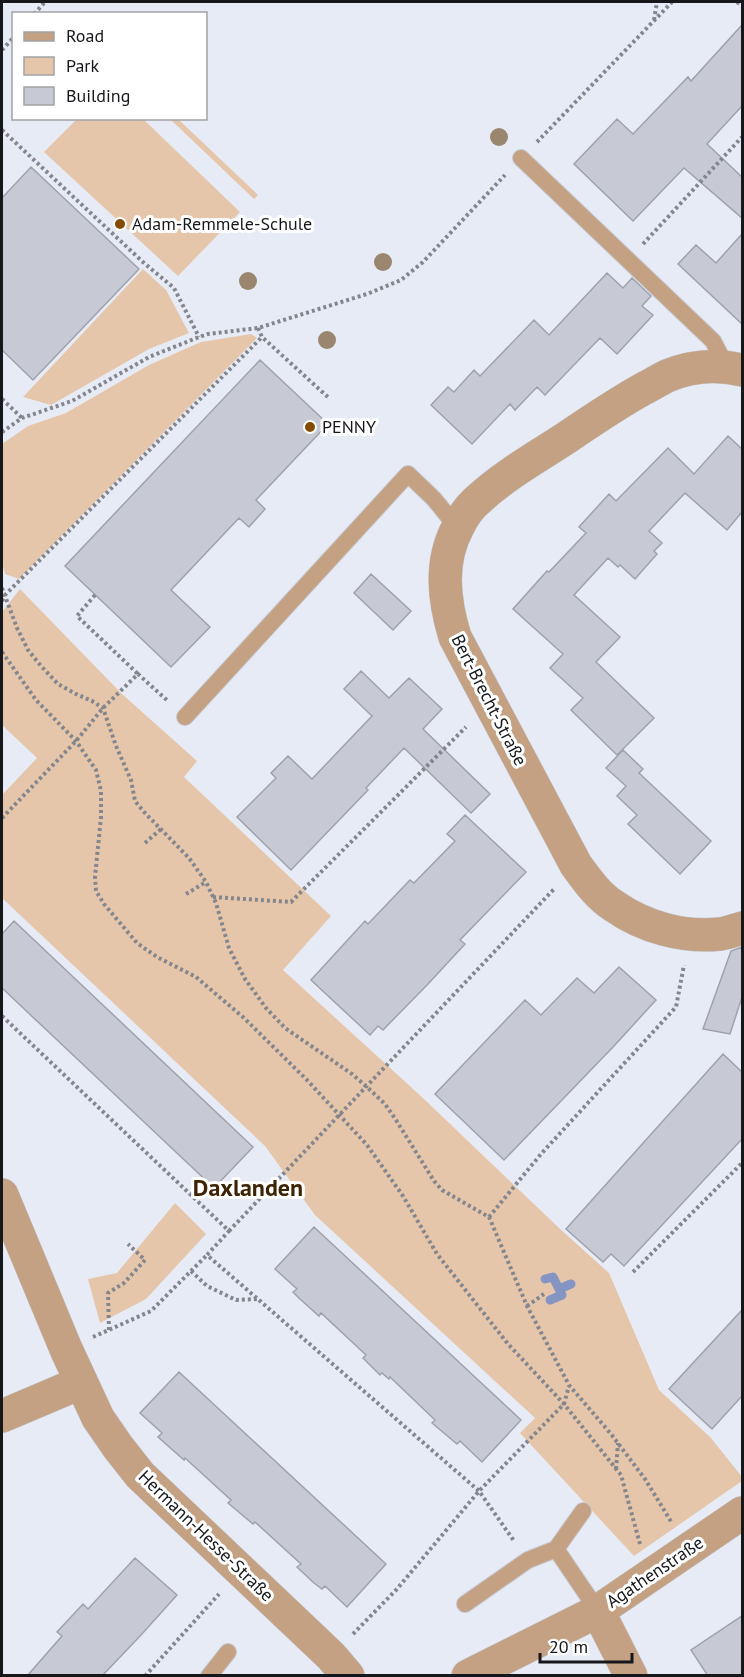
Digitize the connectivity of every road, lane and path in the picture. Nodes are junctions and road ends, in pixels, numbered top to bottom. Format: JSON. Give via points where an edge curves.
{"nodes":[{"id":1,"x":657,"y":2,"type":"edge"},
{"id":2,"x":672,"y":2,"type":"edge"},
{"id":3,"x":737,"y":2,"type":"edge"},
{"id":4,"x":742,"y":6,"type":"edge"},
{"id":5,"x":654,"y":21,"type":"junction"},
{"id":6,"x":2,"y":130,"type":"edge"},
{"id":7,"x":742,"y":137,"type":"edge"},
{"id":8,"x":521,"y":158,"type":"junction"},
{"id":9,"x":628,"y":259,"type":"junction"},
{"id":10,"x":258,"y":328,"type":"junction"},
{"id":11,"x":200,"y":337,"type":"junction"},
{"id":12,"x":262,"y":337,"type":"junction"},
{"id":13,"x":734,"y":368,"type":"edge"},
{"id":14,"x":2,"y":399,"type":"edge"},
{"id":15,"x":330,"y":399,"type":"dead end"},
{"id":16,"x":22,"y":418,"type":"junction"},
{"id":17,"x":2,"y":432,"type":"edge"},
{"id":18,"x":457,"y":527,"type":"junction"},
{"id":19,"x":2,"y":588,"type":"edge"},
{"id":20,"x":5,"y":595,"type":"junction"},
{"id":21,"x":95,"y":595,"type":"dead end"},
{"id":22,"x":2,"y":601,"type":"edge"},
{"id":23,"x":2,"y":652,"type":"edge"},
{"id":24,"x":138,"y":674,"type":"junction"},
{"id":25,"x":490,"y":704,"type":"junction"},
{"id":26,"x":103,"y":708,"type":"junction"},
{"id":27,"x":185,"y":717,"type":"joint"},
{"id":28,"x":76,"y":741,"type":"junction"},
{"id":29,"x":2,"y":818,"type":"edge"},
{"id":30,"x":161,"y":829,"type":"junction"},
{"id":31,"x":145,"y":843,"type":"dead end"},
{"id":32,"x":576,"y":865,"type":"junction"},
{"id":33,"x":206,"y":882,"type":"junction"},
{"id":34,"x":186,"y":894,"type":"dead end"},
{"id":35,"x":213,"y":897,"type":"junction"},
{"id":36,"x":742,"y":928,"type":"edge"},
{"id":37,"x":689,"y":935,"type":"junction"},
{"id":38,"x":2,"y":1016,"type":"edge"},
{"id":39,"x":367,"y":1087,"type":"junction"},
{"id":40,"x":340,"y":1116,"type":"junction"},
{"id":41,"x":742,"y":1163,"type":"edge"},
{"id":42,"x":2,"y":1195,"type":"edge"},
{"id":43,"x":489,"y":1217,"type":"junction"},
{"id":44,"x":230,"y":1231,"type":"junction"},
{"id":45,"x":128,"y":1244,"type":"dead end"},
{"id":46,"x":207,"y":1255,"type":"junction"},
{"id":47,"x":191,"y":1271,"type":"junction"},
{"id":48,"x":633,"y":1272,"type":"dead end"},
{"id":49,"x":544,"y":1294,"type":"dead end"},
{"id":50,"x":258,"y":1299,"type":"junction"},
{"id":51,"x":527,"y":1306,"type":"junction"},
{"id":52,"x":108,"y":1330,"type":"junction"},
{"id":53,"x":66,"y":1349,"type":"junction"},
{"id":54,"x":80,"y":1383,"type":"junction"},
{"id":55,"x":569,"y":1385,"type":"junction"},
{"id":56,"x":564,"y":1404,"type":"junction"},
{"id":57,"x":2,"y":1416,"type":"edge"},
{"id":58,"x":618,"y":1443,"type":"junction"},
{"id":59,"x":616,"y":1470,"type":"junction"},
{"id":60,"x":479,"y":1491,"type":"junction"},
{"id":61,"x":583,"y":1511,"type":"dead end"},
{"id":62,"x":742,"y":1513,"type":"edge"},
{"id":63,"x":556,"y":1549,"type":"junction"},
{"id":64,"x":687,"y":1550,"type":"junction"},
{"id":65,"x":528,"y":1560,"type":"junction"},
{"id":66,"x":241,"y":1570,"type":"junction"},
{"id":67,"x":656,"y":1573,"type":"junction"},
{"id":68,"x":465,"y":1604,"type":"dead end"},
{"id":69,"x":598,"y":1611,"type":"junction"},
{"id":70,"x":228,"y":1652,"type":"dead end"},
{"id":71,"x":340,"y":1666,"type":"edge"},
{"id":72,"x":145,"y":1676,"type":"edge"},
{"id":73,"x":209,"y":1676,"type":"edge"},
{"id":74,"x":468,"y":1676,"type":"edge"},
{"id":75,"x":631,"y":1676,"type":"edge"}],
"edges":[{"from":1,"to":5,"type":"path"},
{"from":2,"to":5,"type":"path"},
{"from":3,"to":4,"type":"path"},
{"from":5,"to":8,"type":"path"},
{"from":6,"to":11,"type":"path","via":[[174,288]]},
{"from":7,"to":9,"type":"path"},
{"from":8,"to":9,"type":"lane"},
{"from":8,"to":10,"type":"path","via":[[423,262],[401,280]]},
{"from":9,"to":13,"type":"lane","via":[[713,341]]},
{"from":10,"to":11,"type":"path"},
{"from":10,"to":12,"type":"path"},
{"from":11,"to":16,"type":"path","via":[[149,357],[72,401]]},
{"from":12,"to":15,"type":"path"},
{"from":12,"to":20,"type":"path"},
{"from":13,"to":18,"type":"street","name":"Bert-Brecht-Straße","via":[[696,367],[666,376],[605,411],[479,498]]},
{"from":14,"to":16,"type":"path"},
{"from":16,"to":17,"type":"path"},
{"from":18,"to":25,"type":"street","name":"Bert-Brecht-Straße","via":[[450,543],[445,578],[449,616],[455,637]]},
{"from":18,"to":27,"type":"lane","via":[[408,474]]},
{"from":19,"to":20,"type":"path"},
{"from":20,"to":22,"type":"path"},
{"from":20,"to":26,"type":"path","via":[[28,650],[41,666],[58,684]]},
{"from":21,"to":24,"type":"path","via":[[77,616]]},
{"from":23,"to":28,"type":"path","via":[[36,700]]},
{"from":24,"to":26,"type":"path"},
{"from":24,"to":27,"type":"path"},
{"from":25,"to":32,"type":"street","name":"Bert-Brecht-Straße"},
{"from":25,"to":35,"type":"path","via":[[291,902]]},
{"from":26,"to":28,"type":"path"},
{"from":26,"to":30,"type":"path","via":[[131,780],[135,801]]},
{"from":28,"to":29,"type":"path"},
{"from":28,"to":40,"type":"path","via":[[96,770],[101,791],[95,877],[96,891],[104,904],[137,944],[196,977],[244,1018]]},
{"from":30,"to":31,"type":"path"},
{"from":30,"to":33,"type":"path"},
{"from":32,"to":37,"type":"street","name":"Bert-Brecht-Straße","via":[[612,906],[637,920]]},
{"from":32,"to":39,"type":"path"},
{"from":33,"to":34,"type":"path"},
{"from":33,"to":35,"type":"path"},
{"from":35,"to":39,"type":"path","via":[[229,948],[266,1008],[285,1028]]},
{"from":36,"to":37,"type":"street","name":"Bert-Brecht-Straße","via":[[722,934]]},
{"from":37,"to":43,"type":"path","via":[[676,1007]]},
{"from":38,"to":44,"type":"path"},
{"from":39,"to":40,"type":"path"},
{"from":39,"to":43,"type":"path","via":[[385,1104],[442,1190]]},
{"from":40,"to":44,"type":"path"},
{"from":40,"to":56,"type":"path","via":[[367,1144],[437,1254],[508,1344]]},
{"from":41,"to":48,"type":"path"},
{"from":42,"to":53,"type":"street","name":"Hermann-Hesse-Straße"},
{"from":43,"to":51,"type":"path"},
{"from":44,"to":46,"type":"path"},
{"from":45,"to":52,"type":"path","via":[[145,1260],[124,1283],[108,1293]]},
{"from":46,"to":47,"type":"path"},
{"from":46,"to":50,"type":"path"},
{"from":47,"to":50,"type":"path","via":[[207,1286],[236,1300]]},
{"from":47,"to":52,"type":"path","via":[[151,1311]]},
{"from":49,"to":51,"type":"path"},
{"from":50,"to":60,"type":"path"},
{"from":51,"to":55,"type":"path"},
{"from":52,"to":53,"type":"path"},
{"from":53,"to":54,"type":"street","name":"Hermann-Hesse-Straße"},
{"from":54,"to":57,"type":"street"},
{"from":54,"to":66,"type":"street","name":"Hermann-Hesse-Straße","via":[[98,1418],[140,1475]]},
{"from":55,"to":56,"type":"path"},
{"from":55,"to":58,"type":"path"},
{"from":56,"to":59,"type":"path"},
{"from":56,"to":60,"type":"path"},
{"from":58,"to":59,"type":"path"},
{"from":58,"to":64,"type":"path","via":[[645,1479]]},
{"from":59,"to":67,"type":"path","via":[[621,1475],[642,1549]]},
{"from":60,"to":65,"type":"path"},
{"from":60,"to":71,"type":"path","via":[[397,1589]]},
{"from":61,"to":63,"type":"lane"},
{"from":62,"to":64,"type":"street","name":"Agathenstraße"},
{"from":63,"to":65,"type":"lane"},
{"from":63,"to":69,"type":"lane"},
{"from":64,"to":67,"type":"street","name":"Agathenstraße"},
{"from":65,"to":68,"type":"lane"},
{"from":66,"to":71,"type":"street","name":"Hermann-Hesse-Straße"},
{"from":66,"to":72,"type":"path"},
{"from":67,"to":69,"type":"street","name":"Agathenstraße"},
{"from":69,"to":74,"type":"street","name":"Agathenstraße"},
{"from":69,"to":75,"type":"street"},
{"from":70,"to":73,"type":"lane"}]}
